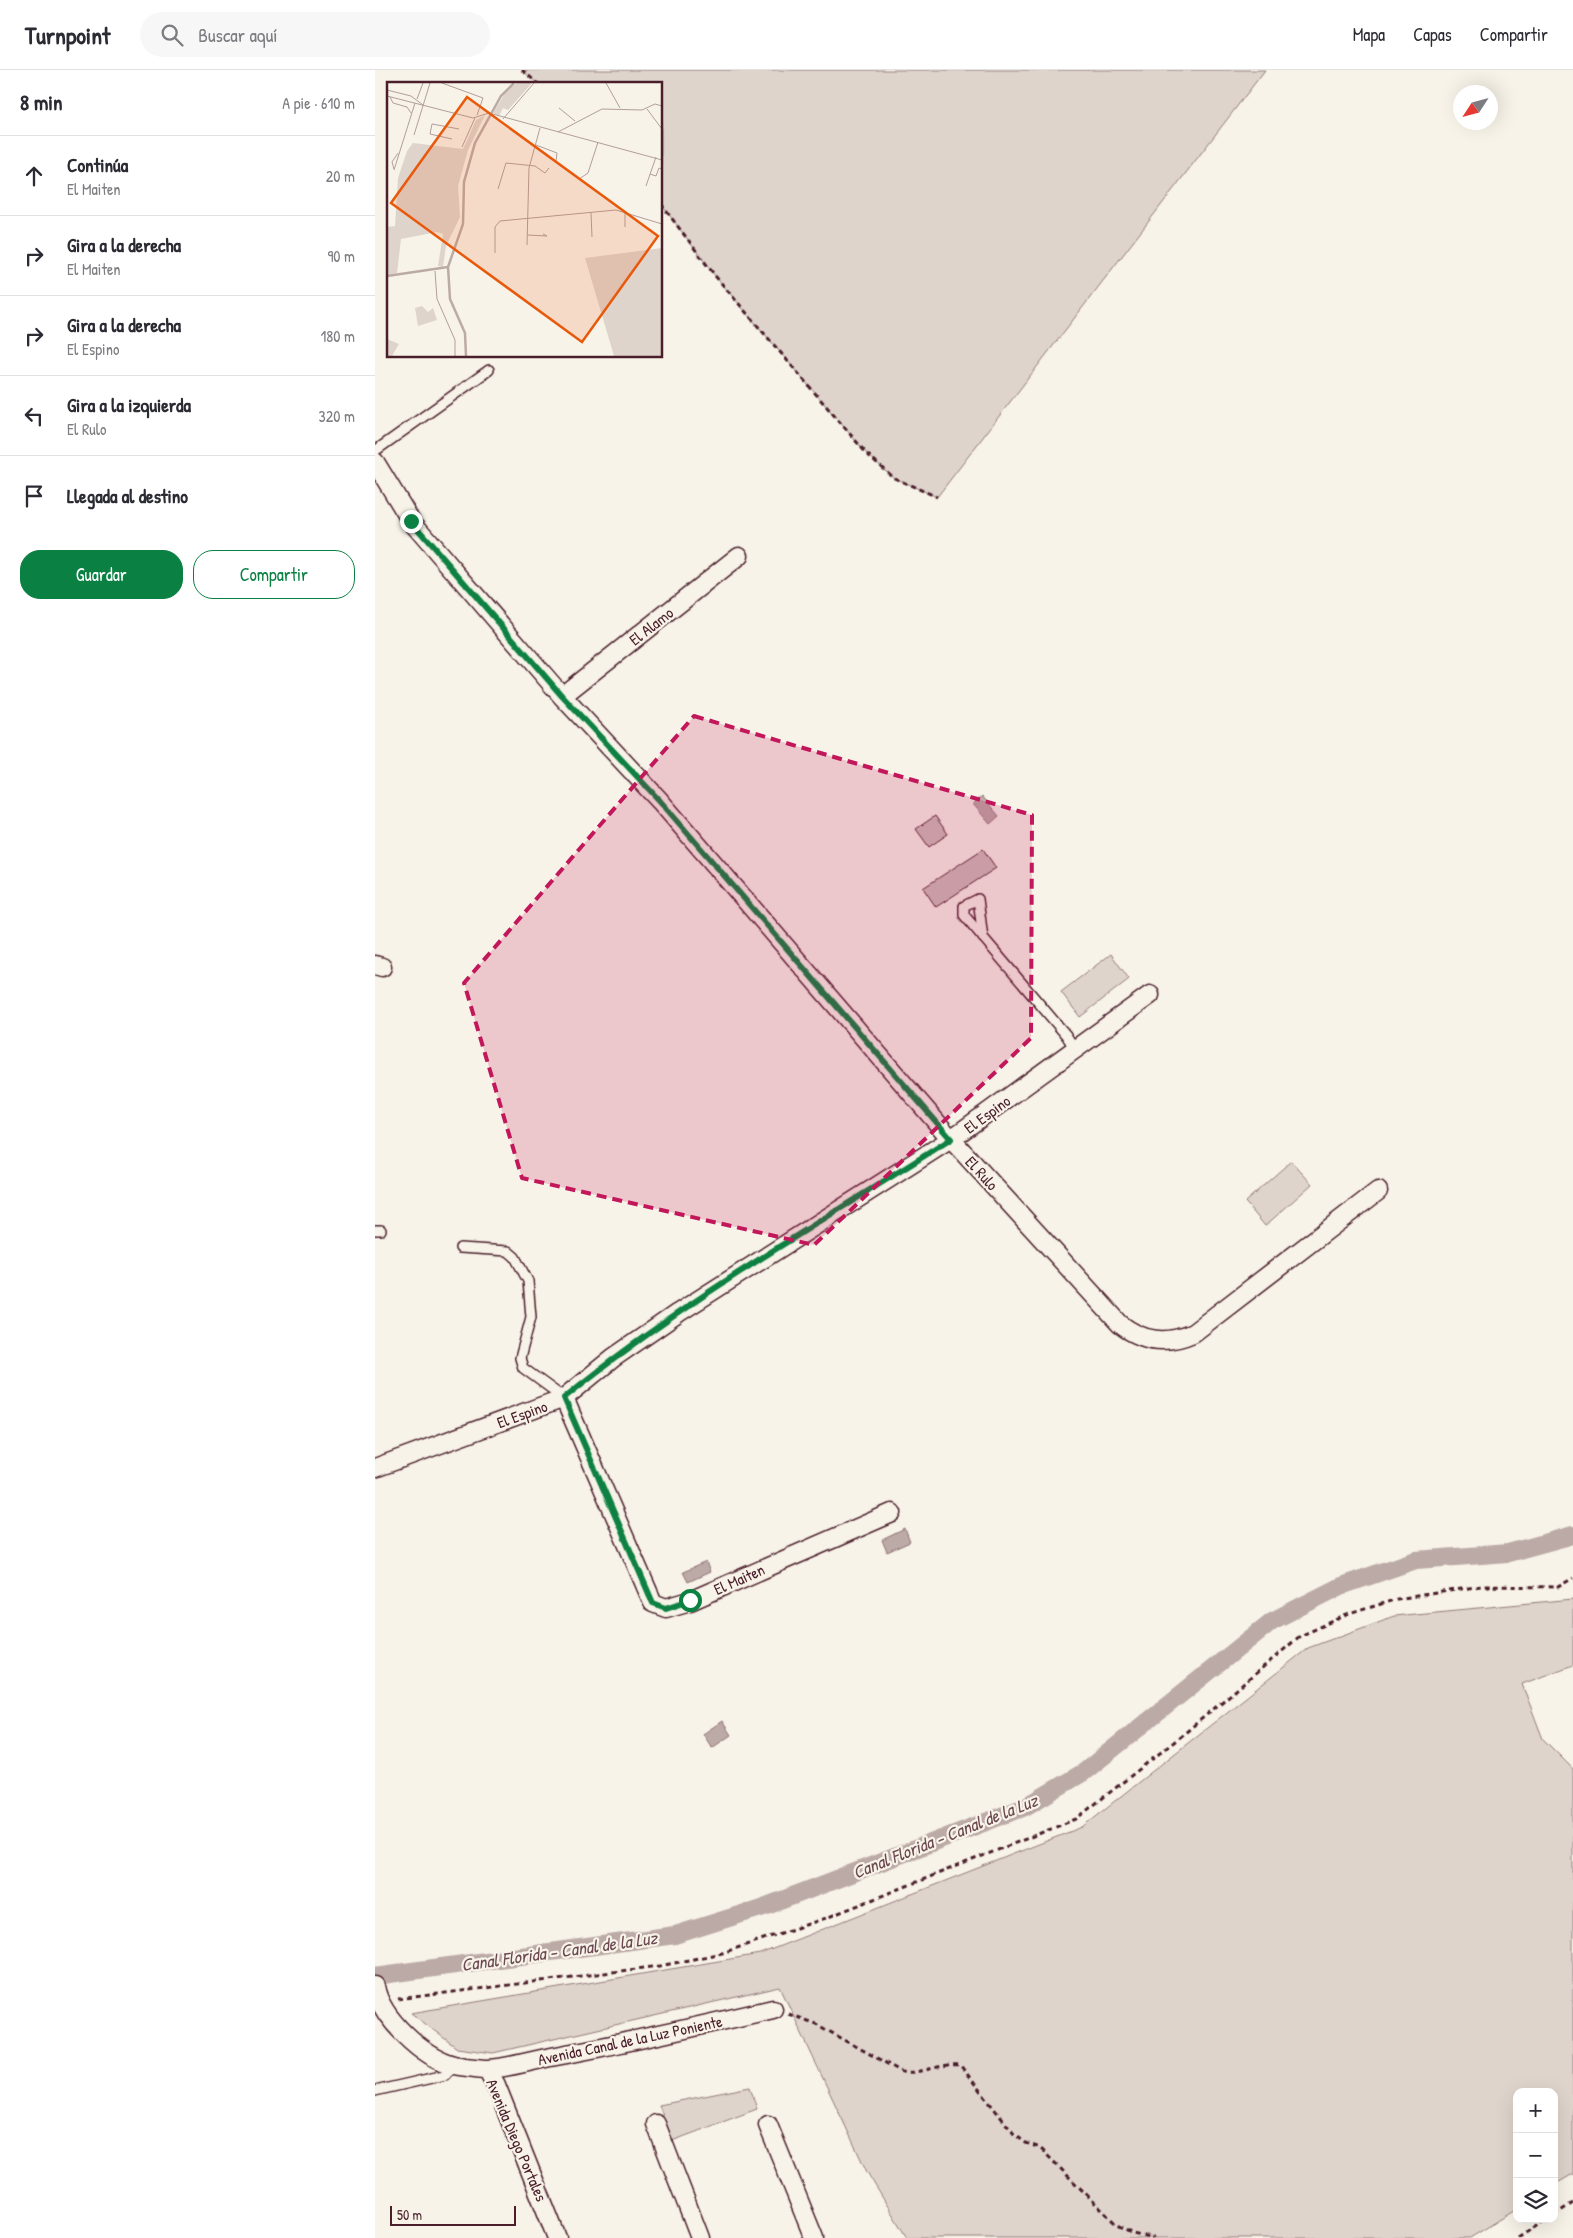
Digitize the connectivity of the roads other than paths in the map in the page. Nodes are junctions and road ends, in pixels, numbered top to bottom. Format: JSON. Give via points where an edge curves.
{"nodes":[{"id":1,"x":489,"y":370,"type":"dead end"},
{"id":2,"x":375,"y":451,"type":"edge"},
{"id":3,"x":375,"y":462,"type":"edge"},
{"id":4,"x":739,"y":556,"type":"dead end"},
{"id":5,"x":562,"y":696,"type":"junction"},
{"id":6,"x":983,"y":938,"type":"dead end"},
{"id":7,"x":1150,"y":995,"type":"dead end"},
{"id":8,"x":1075,"y":1049,"type":"junction"},
{"id":9,"x":951,"y":1139,"type":"junction"},
{"id":10,"x":1378,"y":1191,"type":"dead end"},
{"id":11,"x":460,"y":1248,"type":"dead end"},
{"id":12,"x":564,"y":1398,"type":"junction"},
{"id":13,"x":375,"y":1468,"type":"edge"},
{"id":14,"x":892,"y":1512,"type":"dead end"},
{"id":15,"x":377,"y":1995,"type":"edge"},
{"id":16,"x":773,"y":2009,"type":"road end"},
{"id":17,"x":454,"y":2065,"type":"junction"},
{"id":18,"x":487,"y":2069,"type":"junction"},
{"id":19,"x":375,"y":2090,"type":"edge"},
{"id":20,"x":655,"y":2124,"type":"dead end"},
{"id":21,"x":768,"y":2125,"type":"dead end"},
{"id":22,"x":557,"y":2238,"type":"edge"},
{"id":23,"x":700,"y":2238,"type":"edge"},
{"id":24,"x":814,"y":2238,"type":"edge"}],
"edges":[{"from":1,"to":2,"type":"lane"},
{"from":3,"to":5,"type":"street","name":"El Rulo","via":[[411,521]]},
{"from":4,"to":5,"type":"street","name":"El Alamo"},
{"from":5,"to":9,"type":"street","name":"El Rulo","via":[[660,801]]},
{"from":6,"to":8,"type":"lane"},
{"from":7,"to":8,"type":"street","name":"El Espino"},
{"from":8,"to":9,"type":"street","name":"El Espino"},
{"from":9,"to":10,"type":"street","name":"El Rulo","via":[[1119,1324],[1129,1332],[1151,1340],[1173,1340],[1193,1333]]},
{"from":9,"to":12,"type":"street","name":"El Espino","via":[[678,1313],[613,1358]]},
{"from":11,"to":12,"type":"lane","via":[[508,1251],[515,1257],[528,1281],[531,1317],[520,1358],[523,1368]]},
{"from":12,"to":13,"type":"street","name":"El Espino"},
{"from":12,"to":14,"type":"street","name":"El Maiten","via":[[653,1603],[666,1608]]},
{"from":15,"to":17,"type":"street","name":"Avenida Diego Portales","via":[[386,2014],[405,2035],[440,2060]]},
{"from":16,"to":18,"type":"street","name":"Avenida Canal de la Luz Poniente"},
{"from":17,"to":18,"type":"street","name":"Avenida Diego Portales"},
{"from":17,"to":19,"type":"lane","via":[[445,2075]]},
{"from":18,"to":22,"type":"street","name":"Avenida Diego Portales","via":[[497,2085]]},
{"from":20,"to":23,"type":"street"},
{"from":21,"to":24,"type":"street"}]}
